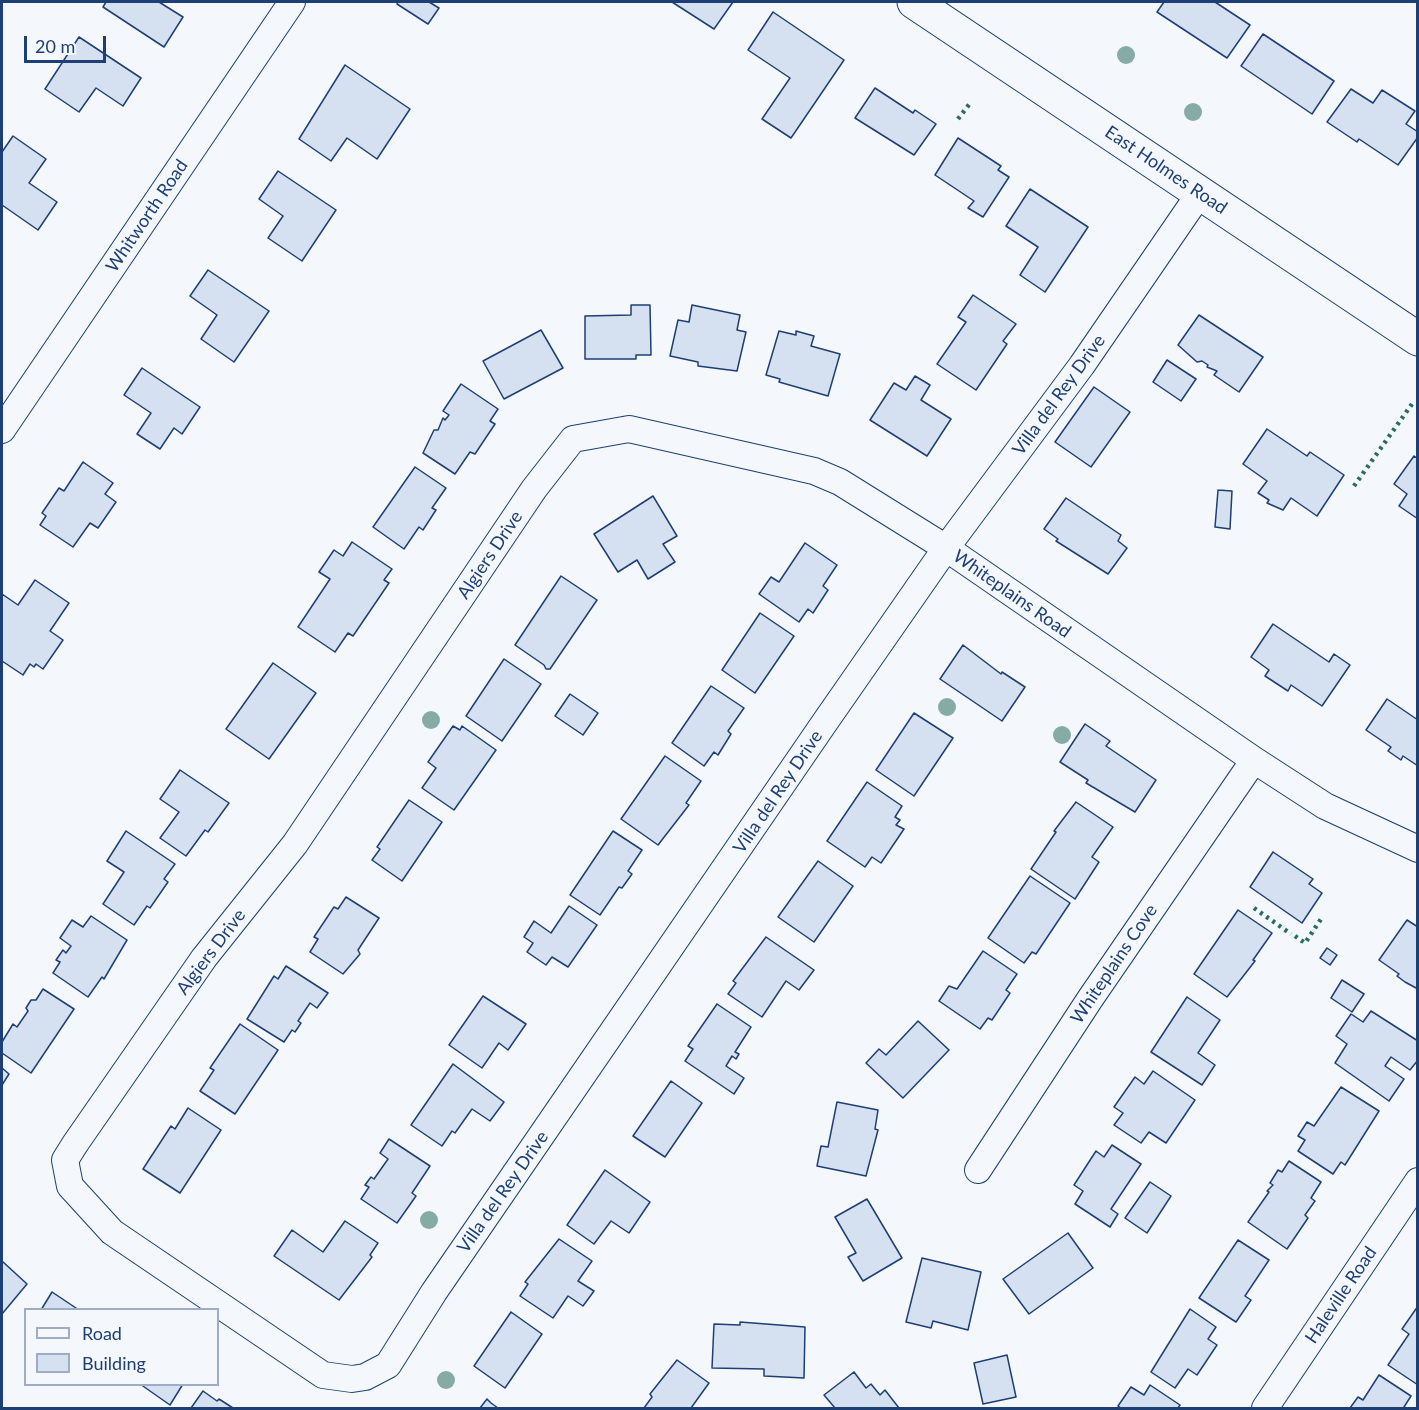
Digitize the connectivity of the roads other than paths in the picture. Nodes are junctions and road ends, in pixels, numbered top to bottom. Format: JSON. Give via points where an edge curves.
{"nodes":[{"id":1,"x":292,"y":2,"type":"edge"},
{"id":2,"x":914,"y":2,"type":"edge"},
{"id":3,"x":1200,"y":193,"type":"junction"},
{"id":4,"x":1418,"y":339,"type":"edge"},
{"id":5,"x":2,"y":430,"type":"edge"},
{"id":6,"x":573,"y":440,"type":"joint"},
{"id":7,"x":946,"y":548,"type":"junction"},
{"id":8,"x":1254,"y":760,"type":"junction"},
{"id":9,"x":1418,"y":849,"type":"edge"},
{"id":10,"x":978,"y":1170,"type":"dead end"},
{"id":11,"x":1418,"y":1181,"type":"edge"},
{"id":12,"x":352,"y":1379,"type":"joint"},
{"id":13,"x":1265,"y":1408,"type":"edge"}],
"edges":[{"from":1,"to":5,"type":"street","name":"Whitworth Road"},
{"from":2,"to":3,"type":"main road","name":"East Holmes Road"},
{"from":3,"to":4,"type":"main road","name":"East Holmes Road"},
{"from":3,"to":7,"type":"street","name":"Villa del Rey Drive","via":[[1082,364]]},
{"from":6,"to":7,"type":"street","name":"Whiteplains Road","via":[[629,429],[814,471],[840,482]]},
{"from":6,"to":12,"type":"street","name":"Algiers Drive","via":[[534,489],[295,844],[204,958],[65,1160],[70,1185],[112,1232],[323,1375]]},
{"from":7,"to":8,"type":"street","name":"Whiteplains Road"},
{"from":7,"to":12,"type":"street","name":"Villa del Rey Drive","via":[[434,1292],[388,1365]]},
{"from":8,"to":9,"type":"street","name":"Whiteplains Road","via":[[1341,814]]},
{"from":8,"to":10,"type":"street","name":"Whiteplains Cove"},
{"from":11,"to":13,"type":"street","name":"Haleville Road"}]}
